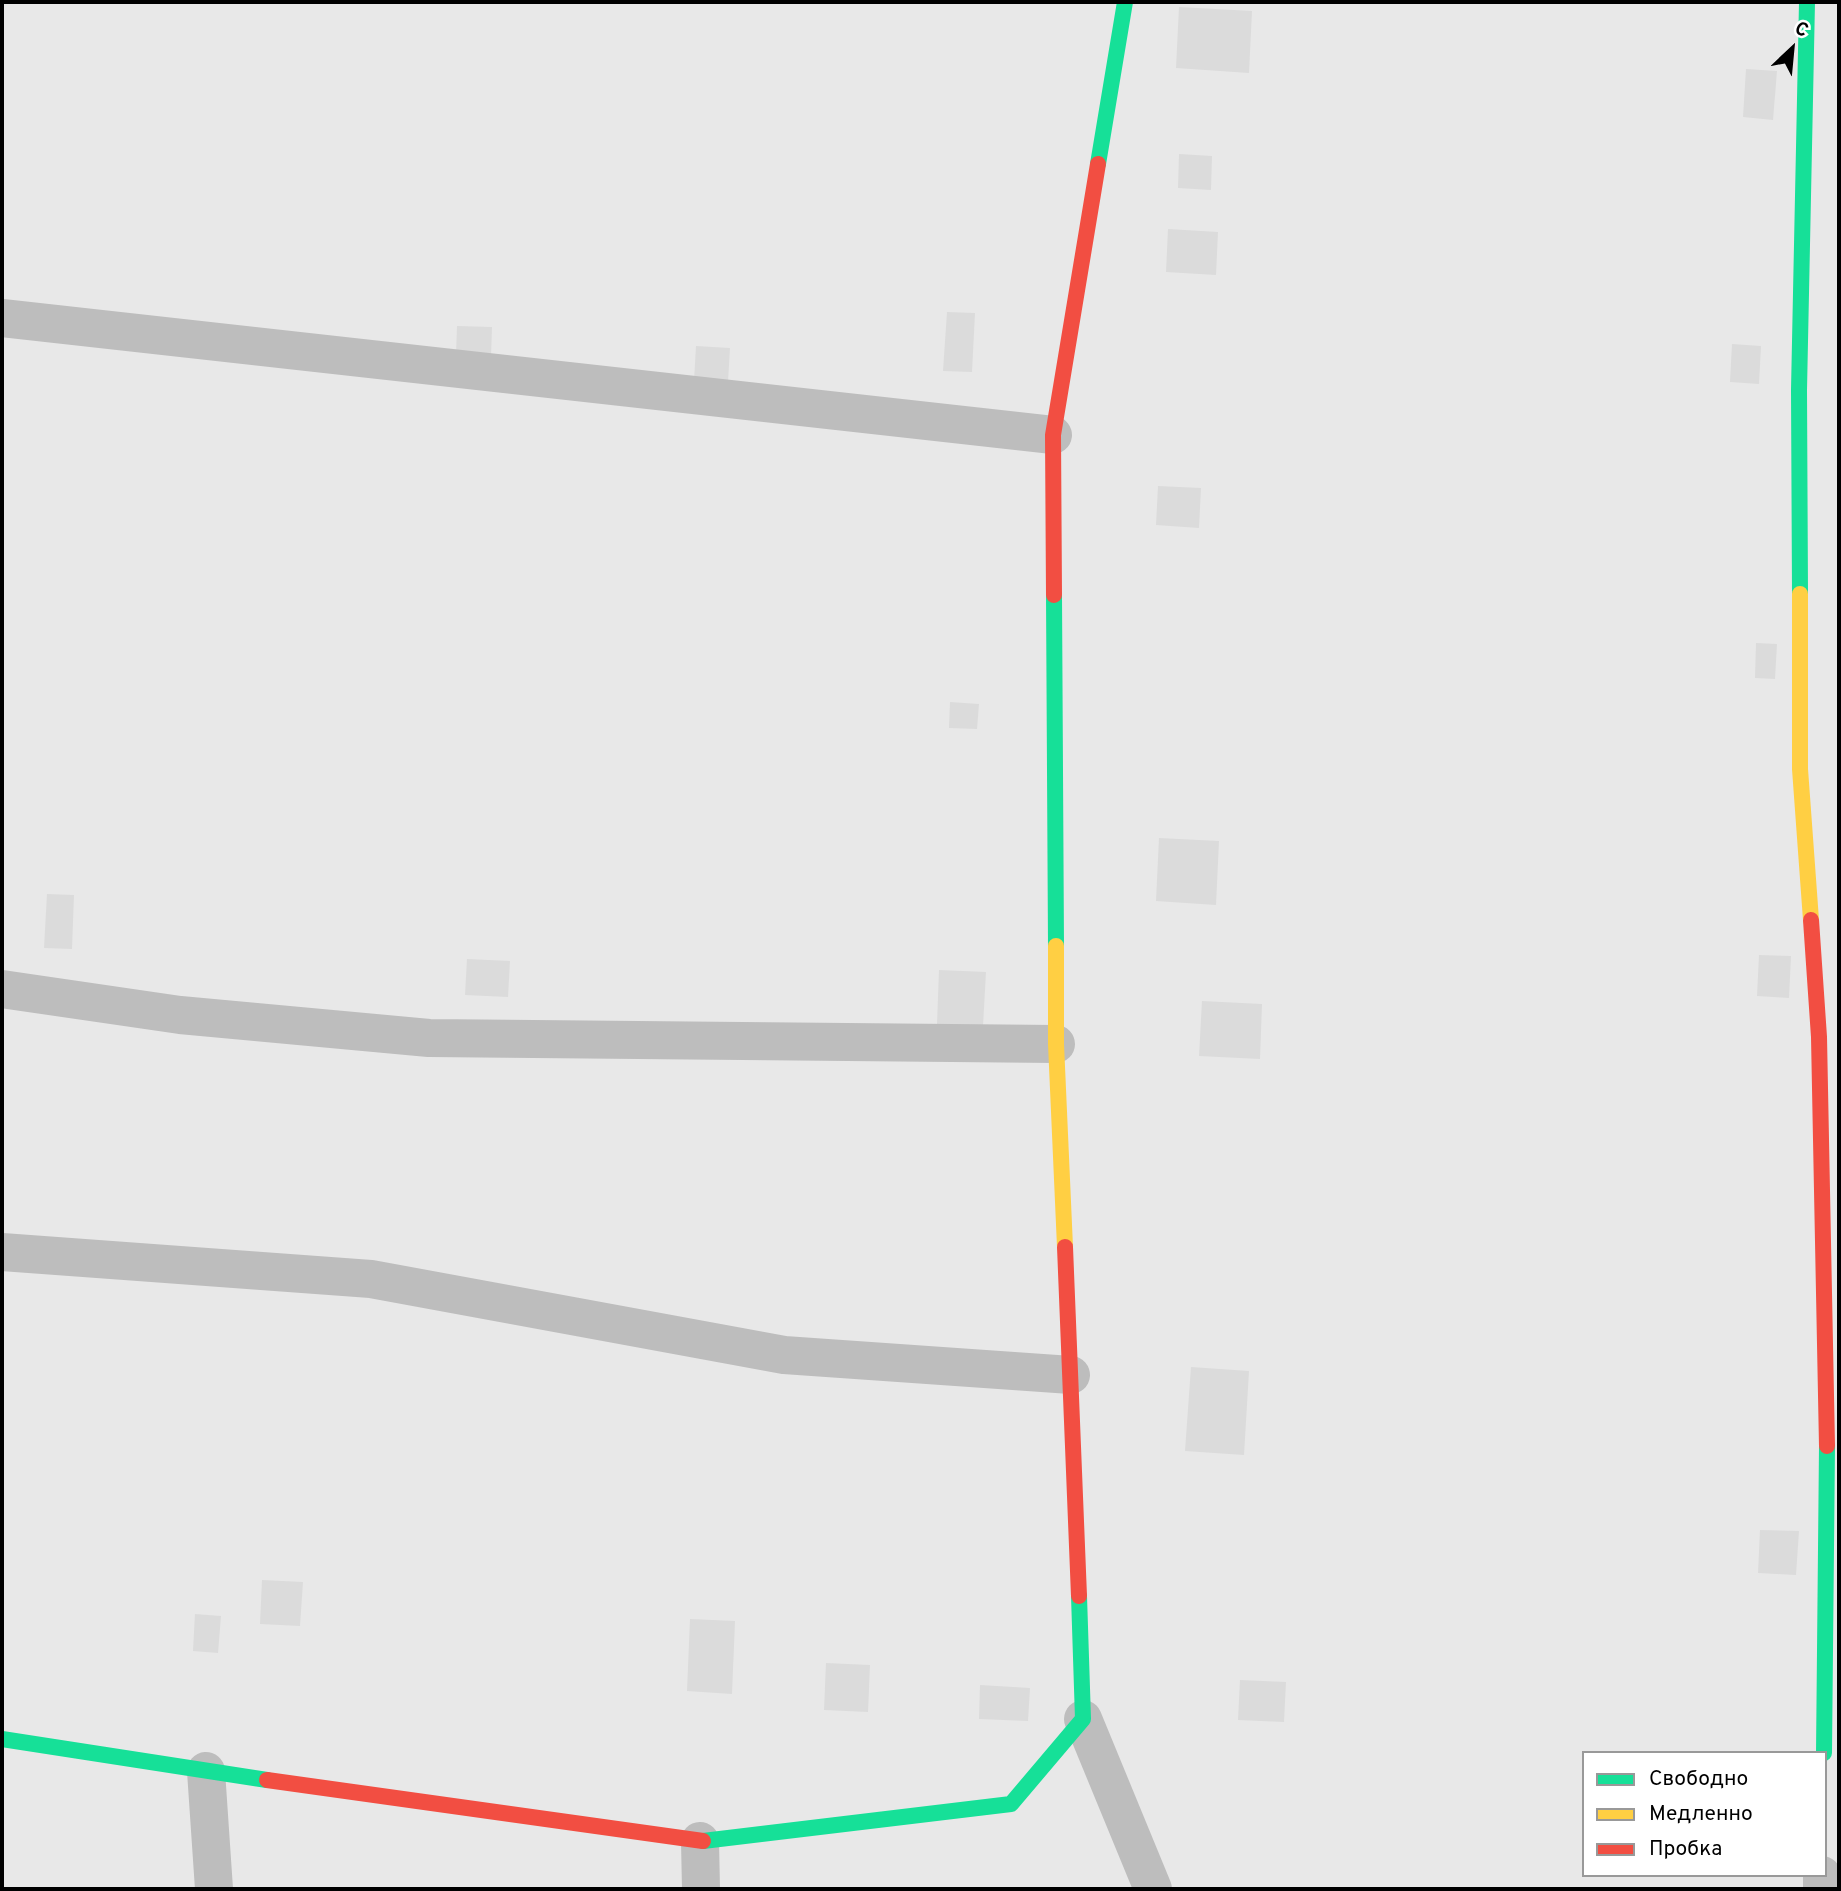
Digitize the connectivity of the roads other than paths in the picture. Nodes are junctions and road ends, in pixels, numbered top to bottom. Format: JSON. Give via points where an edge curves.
{"nodes":[{"id":1,"x":1125,"y":2,"type":"edge"},
{"id":2,"x":1807,"y":2,"type":"edge"},
{"id":3,"x":2,"y":318,"type":"edge"},
{"id":4,"x":1053,"y":435,"type":"junction"},
{"id":5,"x":2,"y":989,"type":"edge"},
{"id":6,"x":1056,"y":1044,"type":"junction"},
{"id":7,"x":2,"y":1251,"type":"edge"},
{"id":8,"x":1071,"y":1375,"type":"junction"},
{"id":9,"x":1083,"y":1719,"type":"junction"},
{"id":10,"x":2,"y":1739,"type":"edge"},
{"id":11,"x":1824,"y":1751,"type":"edge"},
{"id":12,"x":206,"y":1771,"type":"junction"},
{"id":13,"x":700,"y":1841,"type":"junction"},
{"id":14,"x":214,"y":1889,"type":"edge"},
{"id":15,"x":701,"y":1889,"type":"edge"},
{"id":16,"x":1153,"y":1889,"type":"edge"}],
"edges":[{"from":1,"to":4,"type":"street"},
{"from":2,"to":11,"type":"street","via":[[1799,390],[1800,769],[1819,1051],[1828,1480]]},
{"from":3,"to":4,"type":"street"},
{"from":4,"to":6,"type":"street"},
{"from":5,"to":6,"type":"street","via":[[180,1015],[429,1038]]},
{"from":6,"to":8,"type":"street"},
{"from":7,"to":8,"type":"street","via":[[371,1279],[784,1355]]},
{"from":8,"to":9,"type":"street"},
{"from":9,"to":13,"type":"street","via":[[1011,1804]]},
{"from":9,"to":16,"type":"street"},
{"from":10,"to":12,"type":"street"},
{"from":12,"to":13,"type":"street"},
{"from":12,"to":14,"type":"street"},
{"from":13,"to":15,"type":"street"}]}
